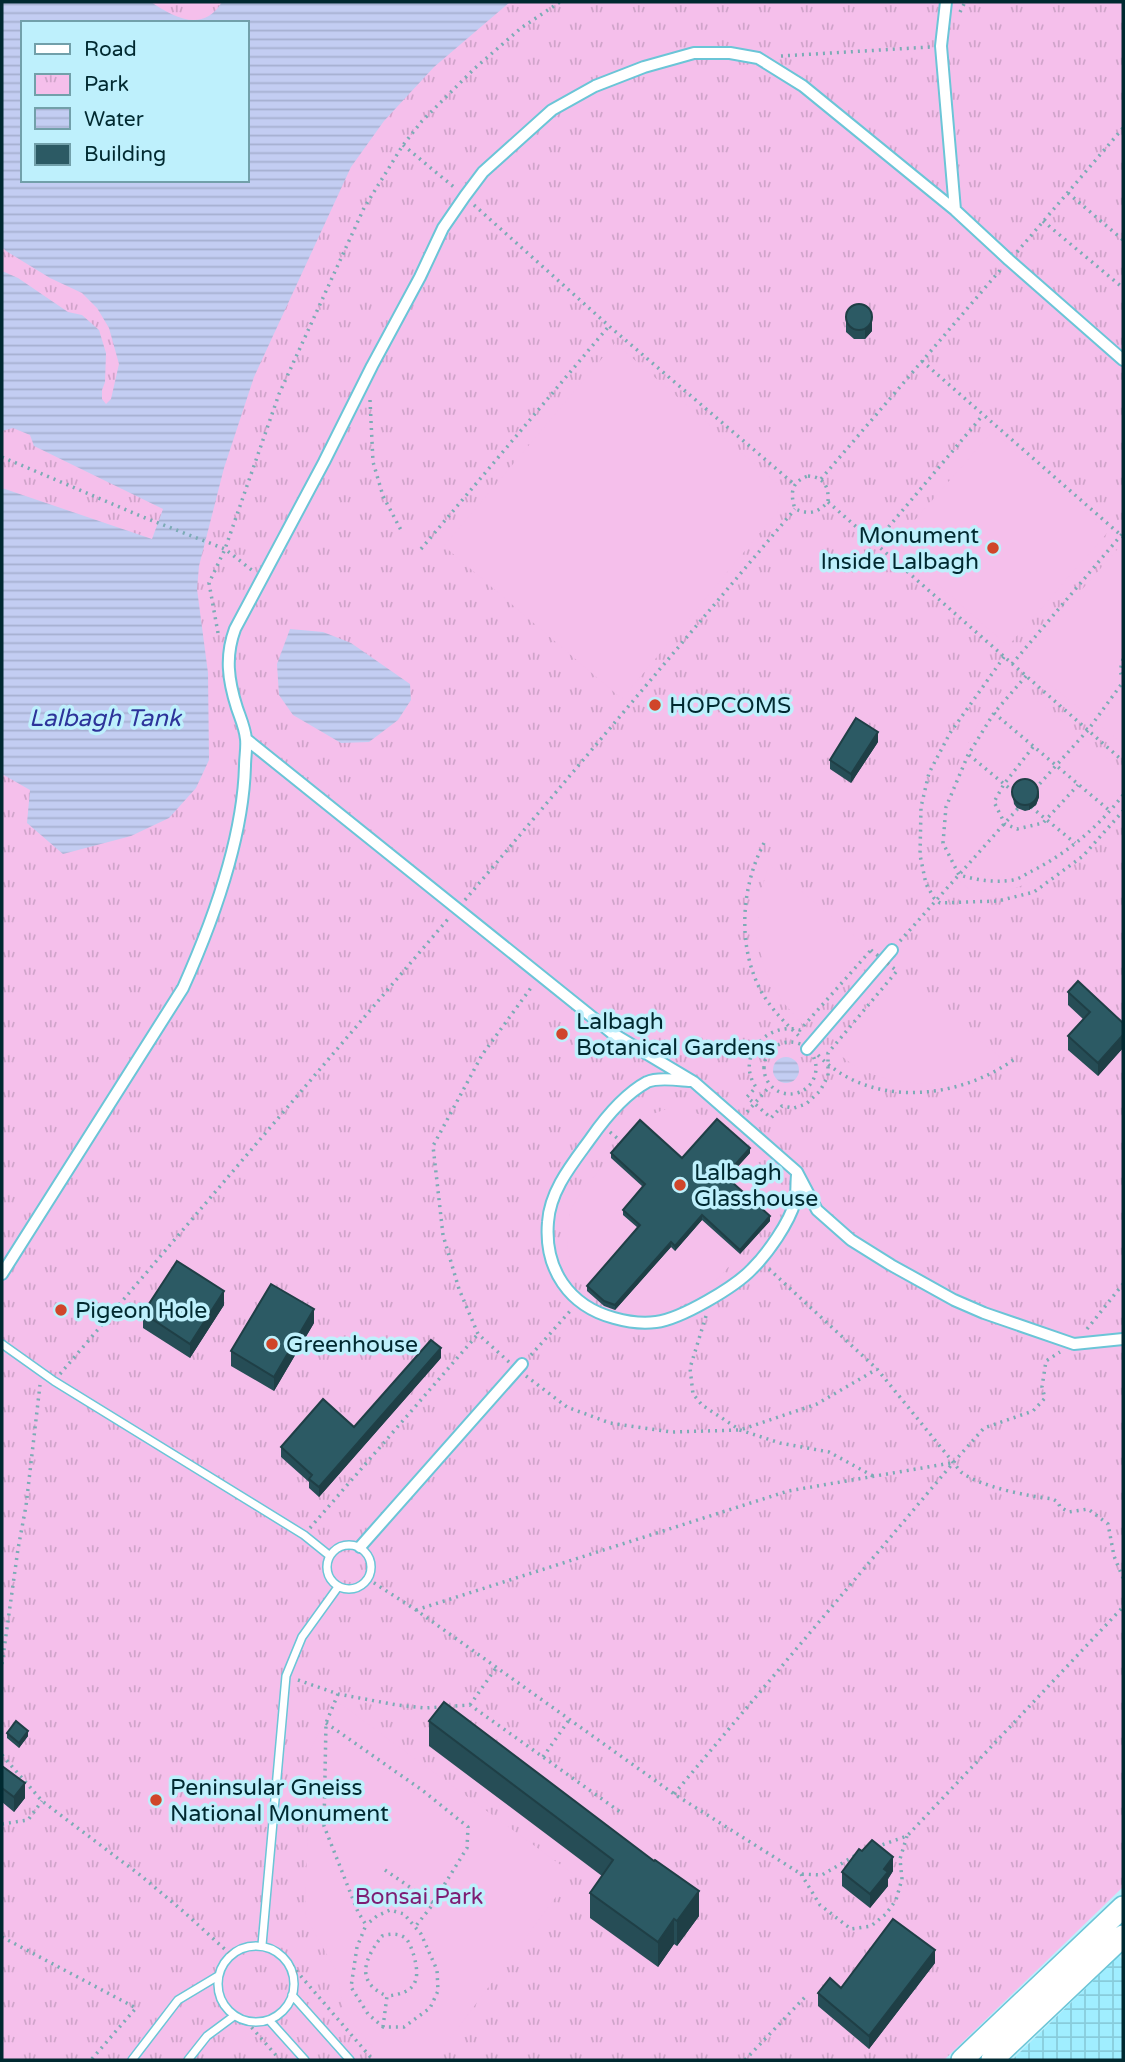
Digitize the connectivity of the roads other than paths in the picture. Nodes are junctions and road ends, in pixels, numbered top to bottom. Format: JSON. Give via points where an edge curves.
{"nodes":[{"id":1,"x":946,"y":2,"type":"edge"},
{"id":2,"x":955,"y":210,"type":"junction"},
{"id":3,"x":1123,"y":360,"type":"edge"},
{"id":4,"x":246,"y":739,"type":"junction"},
{"id":5,"x":892,"y":950,"type":"road end"},
{"id":6,"x":809,"y":1047,"type":"road end"},
{"id":7,"x":694,"y":1082,"type":"junction"},
{"id":8,"x":797,"y":1172,"type":"junction"},
{"id":9,"x":2,"y":1274,"type":"edge"},
{"id":10,"x":1123,"y":1339,"type":"edge"},
{"id":11,"x":2,"y":1344,"type":"edge"},
{"id":12,"x":522,"y":1364,"type":"road end"},
{"id":13,"x":360,"y":1547,"type":"junction"},
{"id":14,"x":330,"y":1556,"type":"junction"},
{"id":15,"x":338,"y":1587,"type":"junction"},
{"id":16,"x":1123,"y":1907,"type":"edge"},
{"id":17,"x":1123,"y":1936,"type":"edge"},
{"id":18,"x":261,"y":1945,"type":"junction"},
{"id":19,"x":218,"y":1976,"type":"junction"},
{"id":20,"x":292,"y":1995,"type":"junction"},
{"id":21,"x":234,"y":2016,"type":"junction"},
{"id":22,"x":269,"y":2020,"type":"junction"},
{"id":23,"x":132,"y":2060,"type":"edge"},
{"id":24,"x":188,"y":2060,"type":"edge"},
{"id":25,"x":305,"y":2060,"type":"edge"},
{"id":26,"x":350,"y":2060,"type":"edge"},
{"id":27,"x":962,"y":2060,"type":"edge"},
{"id":28,"x":992,"y":2060,"type":"edge"}],
"edges":[{"from":1,"to":2,"type":"street","via":[[941,46]]},
{"from":2,"to":3,"type":"street"},
{"from":2,"to":4,"type":"street","via":[[803,86],[758,58],[694,53],[595,86],[552,110],[483,172],[443,228],[235,629],[229,645],[230,686]]},
{"from":4,"to":7,"type":"street","via":[[612,1033]]},
{"from":4,"to":9,"type":"street","via":[[242,808],[200,951],[183,988]]},
{"from":5,"to":6,"type":"street"},
{"from":7,"to":8,"type":"street"},
{"from":7,"to":8,"type":"street","via":[[649,1081],[626,1097],[563,1178],[548,1221],[548,1247],[554,1269],[578,1302],[632,1323],[676,1317],[712,1297],[751,1271],[785,1224],[796,1200]]},
{"from":8,"to":10,"type":"street","via":[[817,1210],[851,1240],[954,1300],[1074,1344]]},
{"from":11,"to":14,"type":"lane","via":[[304,1535]]},
{"from":12,"to":13,"type":"street"},
{"from":13,"to":14,"type":"lane","via":[[344,1545]]},
{"from":13,"to":15,"type":"lane","via":[[371,1562],[368,1580],[354,1589]]},
{"from":14,"to":15,"type":"lane","via":[[327,1573]]},
{"from":15,"to":18,"type":"lane","via":[[302,1637],[286,1676]]},
{"from":16,"to":27,"type":"main road"},
{"from":17,"to":28,"type":"main road"},
{"from":18,"to":19,"type":"lane","via":[[230,1954]]},
{"from":18,"to":20,"type":"lane","via":[[287,1960],[294,1983]]},
{"from":19,"to":21,"type":"lane","via":[[220,2000]]},
{"from":19,"to":23,"type":"lane","via":[[178,2000]]},
{"from":20,"to":22,"type":"lane","via":[[285,2009]]},
{"from":20,"to":26,"type":"lane"},
{"from":21,"to":22,"type":"lane","via":[[247,2022]]},
{"from":21,"to":24,"type":"lane","via":[[207,2036]]},
{"from":22,"to":25,"type":"lane"}]}
